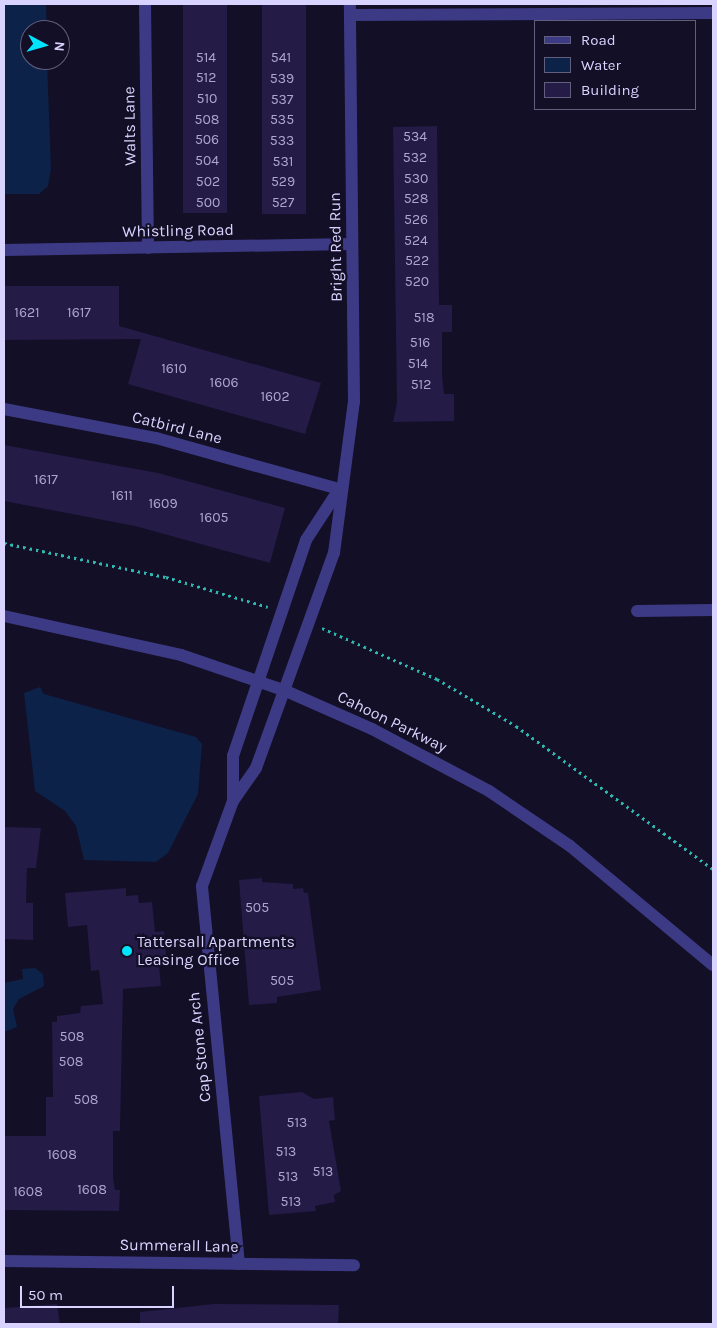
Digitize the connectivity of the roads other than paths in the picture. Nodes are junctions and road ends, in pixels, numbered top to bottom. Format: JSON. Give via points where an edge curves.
{"nodes":[{"id":1,"x":145,"y":4,"type":"edge"},
{"id":2,"x":350,"y":9,"type":"edge"},
{"id":3,"x":713,"y":13,"type":"edge"},
{"id":4,"x":352,"y":244,"type":"junction"},
{"id":5,"x":148,"y":248,"type":"junction"},
{"id":6,"x":4,"y":250,"type":"edge"},
{"id":7,"x":4,"y":409,"type":"edge"},
{"id":8,"x":339,"y":489,"type":"junction"},
{"id":9,"x":713,"y":610,"type":"edge"},
{"id":10,"x":637,"y":611,"type":"dead end"},
{"id":11,"x":4,"y":616,"type":"edge"},
{"id":12,"x":259,"y":681,"type":"junction"},
{"id":13,"x":286,"y":691,"type":"junction"},
{"id":14,"x":233,"y":801,"type":"junction"},
{"id":15,"x":713,"y":965,"type":"edge"},
{"id":16,"x":4,"y":1261,"type":"edge"},
{"id":17,"x":239,"y":1264,"type":"junction"},
{"id":18,"x":354,"y":1265,"type":"dead end"}],
"edges":[{"from":1,"to":5,"type":"street","name":"Walts Lane"},
{"from":2,"to":3,"type":"street"},
{"from":2,"to":4,"type":"street","name":"Bright Red Run"},
{"from":4,"to":5,"type":"street","name":"Whistling Road"},
{"from":4,"to":8,"type":"street","name":"Bright Red Run","via":[[354,402]]},
{"from":5,"to":6,"type":"street","name":"Whistling Road"},
{"from":7,"to":8,"type":"street","name":"Catbird Lane","via":[[156,438]]},
{"from":8,"to":12,"type":"street","name":"Bright Red Run","via":[[306,540]]},
{"from":8,"to":13,"type":"street","name":"Bright Red Run","via":[[334,553]]},
{"from":9,"to":10,"type":"street"},
{"from":11,"to":12,"type":"street","name":"Cahoon Parkway","via":[[137,642]]},
{"from":12,"to":13,"type":"street","name":"Cahoon Parkway"},
{"from":12,"to":14,"type":"street","name":"Cap Stone Arch","via":[[233,756]]},
{"from":13,"to":14,"type":"street","name":"Cap Stone Arch","via":[[256,768]]},
{"from":13,"to":15,"type":"street","name":"Cahoon Parkway","via":[[372,729],[489,791],[570,846]]},
{"from":14,"to":17,"type":"street","name":"Cap Stone Arch","via":[[201,898]]},
{"from":16,"to":17,"type":"street","name":"Summerall Lane"},
{"from":17,"to":18,"type":"street","name":"Summerall Lane"}]}
